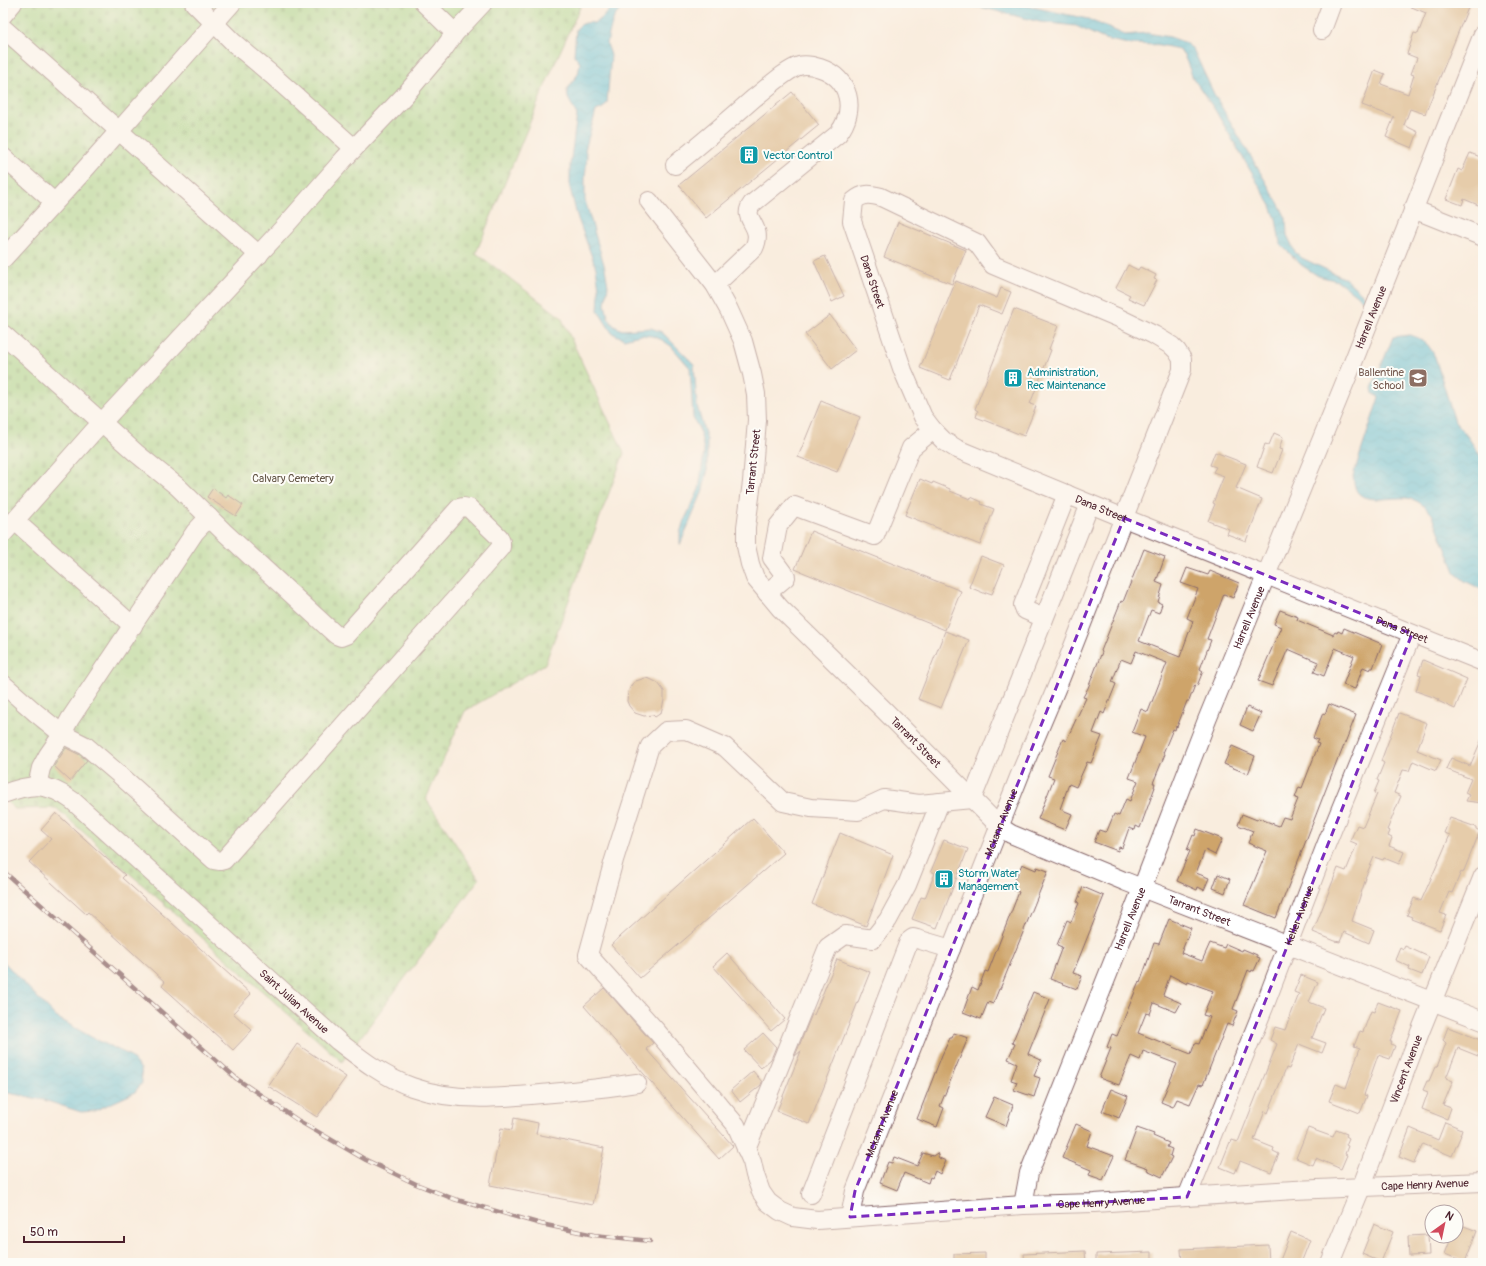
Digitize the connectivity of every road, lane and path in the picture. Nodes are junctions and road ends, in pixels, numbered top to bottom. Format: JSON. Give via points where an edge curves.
{"nodes":[{"id":1,"x":13,"y":3,"type":"edge"},
{"id":2,"x":194,"y":3,"type":"edge"},
{"id":3,"x":232,"y":3,"type":"edge"},
{"id":4,"x":424,"y":3,"type":"edge"},
{"id":5,"x":483,"y":3,"type":"edge"},
{"id":6,"x":1332,"y":3,"type":"edge"},
{"id":7,"x":3,"y":15,"type":"edge"},
{"id":8,"x":214,"y":24,"type":"junction"},
{"id":9,"x":3,"y":28,"type":"edge"},
{"id":10,"x":1322,"y":30,"type":"dead end"},
{"id":11,"x":455,"y":33,"type":"junction"},
{"id":12,"x":1483,"y":34,"type":"edge"},
{"id":13,"x":119,"y":131,"type":"junction"},
{"id":14,"x":354,"y":148,"type":"junction"},
{"id":15,"x":3,"y":157,"type":"edge"},
{"id":16,"x":675,"y":165,"type":"dead end"},
{"id":17,"x":649,"y":201,"type":"dead end"},
{"id":18,"x":54,"y":202,"type":"junction"},
{"id":19,"x":1413,"y":209,"type":"junction"},
{"id":20,"x":852,"y":221,"type":"joint"},
{"id":21,"x":1483,"y":238,"type":"edge"},
{"id":22,"x":258,"y":255,"type":"junction"},
{"id":23,"x":3,"y":259,"type":"edge"},
{"id":24,"x":715,"y":285,"type":"junction"},
{"id":25,"x":3,"y":334,"type":"edge"},
{"id":26,"x":102,"y":423,"type":"junction"},
{"id":27,"x":932,"y":430,"type":"junction"},
{"id":28,"x":1067,"y":494,"type":"junction"},
{"id":29,"x":1090,"y":504,"type":"junction"},
{"id":30,"x":209,"y":517,"type":"junction"},
{"id":31,"x":1124,"y":518,"type":"junction"},
{"id":32,"x":15,"y":521,"type":"junction"},
{"id":33,"x":3,"y":534,"type":"edge"},
{"id":34,"x":1266,"y":575,"type":"junction"},
{"id":35,"x":767,"y":593,"type":"junction"},
{"id":36,"x":1044,"y":618,"type":"junction"},
{"id":37,"x":133,"y":626,"type":"junction"},
{"id":38,"x":1412,"y":634,"type":"junction"},
{"id":39,"x":1483,"y":662,"type":"edge"},
{"id":40,"x":3,"y":684,"type":"edge"},
{"id":41,"x":62,"y":734,"type":"junction"},
{"id":42,"x":37,"y":786,"type":"junction"},
{"id":43,"x":3,"y":794,"type":"edge"},
{"id":44,"x":972,"y":799,"type":"junction"},
{"id":45,"x":940,"y":802,"type":"junction"},
{"id":46,"x":1000,"y":827,"type":"junction"},
{"id":47,"x":1483,"y":876,"type":"edge"},
{"id":48,"x":1142,"y":888,"type":"junction"},
{"id":49,"x":1288,"y":945,"type":"junction"},
{"id":50,"x":951,"y":949,"type":"junction"},
{"id":51,"x":1433,"y":1002,"type":"junction"},
{"id":52,"x":1483,"y":1021,"type":"edge"},
{"id":53,"x":638,"y":1083,"type":"dead end"},
{"id":54,"x":749,"y":1155,"type":"junction"},
{"id":55,"x":1483,"y":1182,"type":"edge"},
{"id":56,"x":1361,"y":1188,"type":"junction"},
{"id":57,"x":811,"y":1194,"type":"dead end"},
{"id":58,"x":1187,"y":1197,"type":"junction"},
{"id":59,"x":1023,"y":1205,"type":"junction"},
{"id":60,"x":850,"y":1217,"type":"junction"},
{"id":61,"x":1330,"y":1263,"type":"edge"}],
"edges":[{"from":1,"to":7,"type":"street"},
{"from":2,"to":8,"type":"street"},
{"from":3,"to":8,"type":"street"},
{"from":4,"to":11,"type":"street"},
{"from":5,"to":11,"type":"street"},
{"from":6,"to":10,"type":"street"},
{"from":8,"to":13,"type":"street"},
{"from":8,"to":14,"type":"street"},
{"from":9,"to":13,"type":"street"},
{"from":11,"to":14,"type":"street","via":[[405,95]]},
{"from":12,"to":19,"type":"street","name":"Harrell Avenue"},
{"from":13,"to":18,"type":"street"},
{"from":13,"to":22,"type":"street"},
{"from":14,"to":22,"type":"street"},
{"from":15,"to":18,"type":"street"},
{"from":16,"to":24,"type":"street","via":[[777,80],[798,66],[814,66],[825,70],[835,76],[847,95],[848,116],[838,134],[748,208],[748,214],[758,236],[757,242],[754,248]]},
{"from":17,"to":24,"type":"street","name":"Tarrant Street"},
{"from":18,"to":23,"type":"street"},
{"from":19,"to":21,"type":"street"},
{"from":19,"to":34,"type":"street","name":"Harrell Avenue"},
{"from":20,"to":27,"type":"street","name":"Dana Street","via":[[903,371],[923,417]]},
{"from":20,"to":31,"type":"street","name":"Mckann Avenue","via":[[854,201],[859,196],[869,194],[880,197],[977,243],[993,265],[1119,318],[1154,335],[1177,351],[1182,359],[1182,370]]},
{"from":22,"to":26,"type":"street"},
{"from":24,"to":35,"type":"street","name":"Tarrant Street","via":[[743,342],[756,394],[757,420],[746,546],[755,578]]},
{"from":25,"to":26,"type":"street"},
{"from":26,"to":30,"type":"street","via":[[178,487]]},
{"from":26,"to":32,"type":"street"},
{"from":27,"to":28,"type":"street","name":"Dana Street","via":[[957,449]]},
{"from":27,"to":35,"type":"street","via":[[911,448],[875,536],[794,506],[778,526],[772,558],[786,577]]},
{"from":28,"to":29,"type":"street","name":"Dana Street"},
{"from":28,"to":36,"type":"street","via":[[1023,605],[1025,610]]},
{"from":29,"to":31,"type":"street","name":"Dana Street"},
{"from":29,"to":36,"type":"street"},
{"from":30,"to":37,"type":"street","via":[[195,532]]},
{"from":30,"to":41,"type":"street","via":[[341,637],[364,616],[459,508],[469,508],[499,538],[501,547],[224,860],[214,860],[86,746]]},
{"from":31,"to":34,"type":"street","name":"Dana Street"},
{"from":31,"to":46,"type":"street","name":"Mckann Avenue"},
{"from":32,"to":33,"type":"street"},
{"from":32,"to":37,"type":"street"},
{"from":34,"to":38,"type":"street","name":"Dana Street"},
{"from":34,"to":48,"type":"street","name":"Harrell Avenue"},
{"from":35,"to":44,"type":"street","name":"Tarrant Street"},
{"from":36,"to":44,"type":"street"},
{"from":37,"to":41,"type":"street"},
{"from":38,"to":39,"type":"street","name":"Dana Street"},
{"from":38,"to":49,"type":"street","name":"Keller Avenue"},
{"from":40,"to":41,"type":"street"},
{"from":41,"to":42,"type":"street","via":[[41,768]]},
{"from":42,"to":43,"type":"street","name":"Saint Julian Avenue","via":[[20,787]]},
{"from":42,"to":53,"type":"street","name":"Saint Julian Avenue","via":[[49,787],[73,801],[338,1041],[390,1078],[434,1093],[488,1098],[602,1089]]},
{"from":44,"to":45,"type":"street"},
{"from":44,"to":46,"type":"street","name":"Tarrant Street"},
{"from":45,"to":54,"type":"street","via":[[907,885],[888,920],[873,939],[845,935],[828,947]]},
{"from":45,"to":54,"type":"street","name":"Cape Henry Avenue","via":[[919,804],[884,799],[858,811],[811,808],[783,802],[725,747],[686,730],[666,731],[650,746],[614,860],[588,955],[736,1125]]},
{"from":46,"to":48,"type":"street","name":"Tarrant Street","via":[[1011,834]]},
{"from":46,"to":50,"type":"street","name":"Mckann Avenue"},
{"from":47,"to":51,"type":"street","name":"Vincent Avenue"},
{"from":48,"to":49,"type":"street","name":"Tarrant Street"},
{"from":48,"to":59,"type":"street","name":"Harrell Avenue","via":[[1029,1173]]},
{"from":49,"to":51,"type":"street","name":"Tarrant Street"},
{"from":49,"to":58,"type":"street","name":"Keller Avenue"},
{"from":50,"to":57,"type":"street","via":[[913,938],[909,941]]},
{"from":50,"to":60,"type":"street","name":"Mckann Avenue","via":[[855,1191]]},
{"from":51,"to":52,"type":"street","name":"Tarrant Street"},
{"from":51,"to":56,"type":"street","name":"Vincent Avenue"},
{"from":54,"to":60,"type":"street","name":"Cape Henry Avenue","via":[[760,1192],[780,1211],[808,1220]]},
{"from":55,"to":56,"type":"street","name":"Cape Henry Avenue"},
{"from":56,"to":58,"type":"street","name":"Cape Henry Avenue"},
{"from":56,"to":61,"type":"street","name":"Vincent Avenue"},
{"from":58,"to":59,"type":"street","name":"Cape Henry Avenue"},
{"from":59,"to":60,"type":"street","name":"Cape Henry Avenue"}]}
